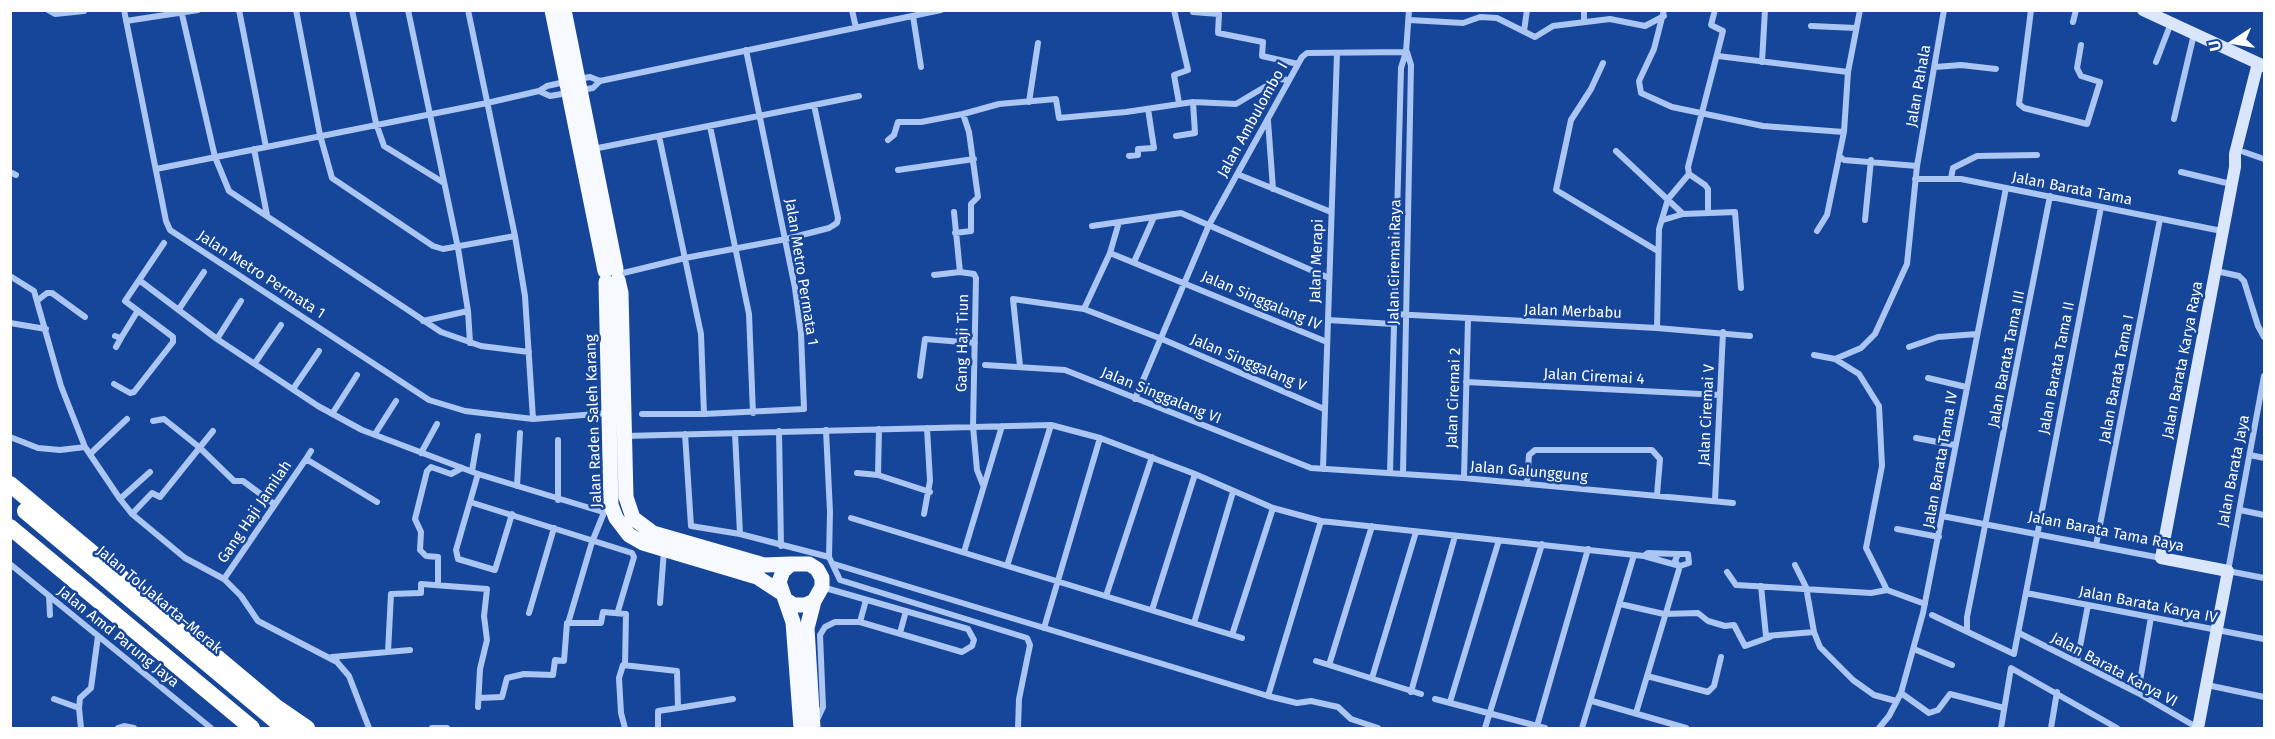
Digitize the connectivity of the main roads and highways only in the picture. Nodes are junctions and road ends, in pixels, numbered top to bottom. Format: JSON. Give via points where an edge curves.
{"nodes":[{"id":1,"x":552,"y":10,"type":"edge"},
{"id":2,"x":564,"y":10,"type":"edge"},
{"id":3,"x":574,"y":86,"type":"junction"},
{"id":4,"x":613,"y":275,"type":"junction"},
{"id":5,"x":616,"y":436,"type":"junction"},
{"id":6,"x":10,"y":484,"type":"edge"},
{"id":7,"x":10,"y":499,"type":"edge"},
{"id":8,"x":10,"y":527,"type":"edge"},
{"id":9,"x":791,"y":564,"type":"junction"},
{"id":10,"x":783,"y":596,"type":"junction"},
{"id":11,"x":814,"y":601,"type":"junction"},
{"id":12,"x":252,"y":729,"type":"edge"},
{"id":13,"x":284,"y":729,"type":"edge"},
{"id":14,"x":307,"y":729,"type":"edge"},
{"id":15,"x":801,"y":729,"type":"edge"},
{"id":16,"x":813,"y":729,"type":"edge"}],
"edges":[{"from":1,"to":3,"type":"main road","name":"Jalan Raden Saleh Karang"},
{"from":2,"to":3,"type":"main road","name":"Jalan Raden Saleh Karang"},
{"from":3,"to":4,"type":"main road","name":"Jalan Raden Saleh Karang"},
{"from":3,"to":4,"type":"main road","name":"Jalan Raden Saleh Karang","via":[[593,149]]},
{"from":4,"to":5,"type":"main road","name":"Jalan Raden Saleh Karang"},
{"from":5,"to":9,"type":"main road","name":"Jalan Raden Saleh Karang","via":[[628,509],[640,525],[653,533],[764,565]]},
{"from":5,"to":10,"type":"main road","name":"Jalan Raden Saleh Karang","via":[[607,509],[629,535],[664,550],[757,577]]},
{"from":6,"to":14,"type":"highway"},
{"from":7,"to":13,"type":"highway","name":"Jalan Tol Jakarta–Merak"},
{"from":8,"to":12,"type":"highway"},
{"from":9,"to":10,"type":"main road","via":[[779,582]]},
{"from":9,"to":11,"type":"main road","via":[[809,564],[822,578]]},
{"from":10,"to":11,"type":"main road","via":[[794,605],[805,606]]},
{"from":10,"to":15,"type":"main road","via":[[792,622]]},
{"from":11,"to":16,"type":"main road","via":[[807,628]]}]}
